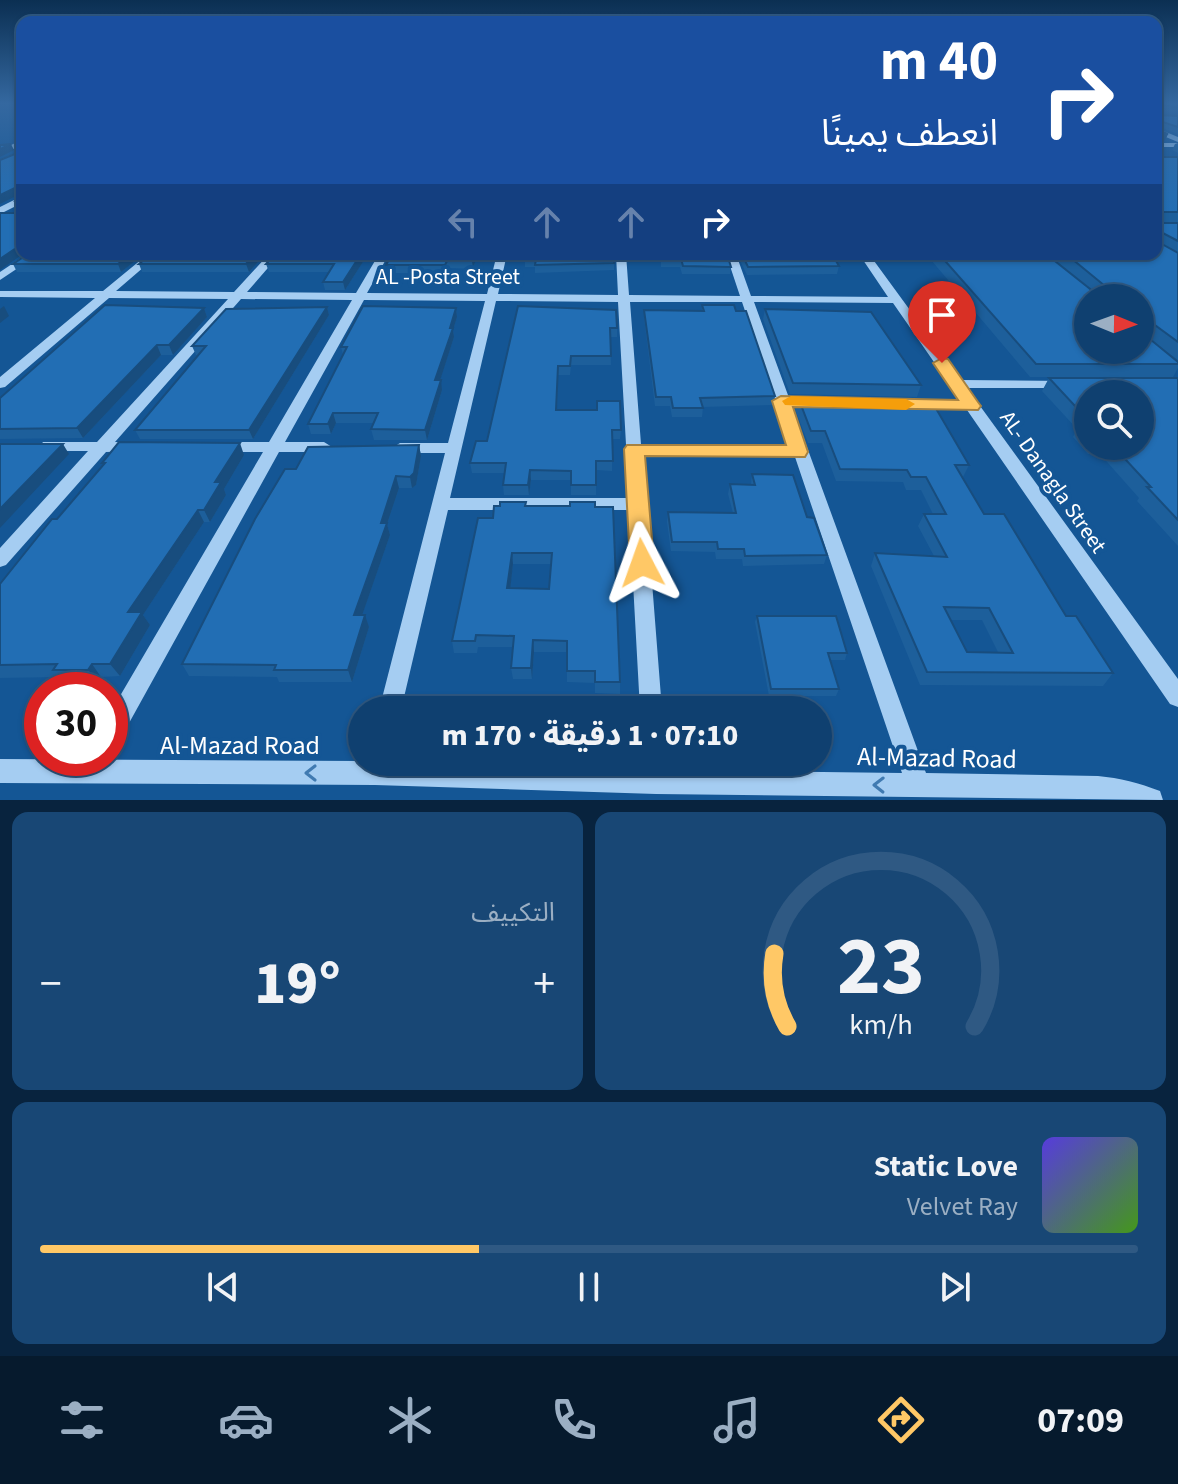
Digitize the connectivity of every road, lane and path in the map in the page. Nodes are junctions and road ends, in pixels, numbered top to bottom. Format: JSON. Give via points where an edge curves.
{"nodes":[{"id":1,"x":25,"y":260,"type":"edge"},
{"id":2,"x":147,"y":260,"type":"edge"},
{"id":3,"x":270,"y":260,"type":"edge"},
{"id":4,"x":381,"y":260,"type":"edge"},
{"id":5,"x":501,"y":260,"type":"edge"},
{"id":6,"x":621,"y":260,"type":"edge"},
{"id":7,"x":733,"y":260,"type":"edge"},
{"id":8,"x":868,"y":260,"type":"edge"},
{"id":9,"x":0,"y":277,"type":"edge"},
{"id":10,"x":0,"y":294,"type":"edge"},
{"id":11,"x":106,"y":295,"type":"junction"},
{"id":12,"x":239,"y":296,"type":"junction"},
{"id":13,"x":361,"y":296,"type":"junction"},
{"id":14,"x":492,"y":297,"type":"junction"},
{"id":15,"x":624,"y":298,"type":"junction"},
{"id":16,"x":746,"y":299,"type":"junction"},
{"id":17,"x":897,"y":300,"type":"junction"},
{"id":18,"x":0,"y":384,"type":"edge"},
{"id":19,"x":956,"y":384,"type":"junction"},
{"id":20,"x":1074,"y":384,"type":"edge"},
{"id":21,"x":908,"y":404,"type":"edge"},
{"id":22,"x":972,"y":406,"type":"junction"},
{"id":23,"x":29,"y":446,"type":"edge"},
{"id":24,"x":102,"y":446,"type":"junction"},
{"id":25,"x":149,"y":447,"type":"edge"},
{"id":26,"x":212,"y":447,"type":"edge"},
{"id":27,"x":275,"y":447,"type":"junction"},
{"id":28,"x":335,"y":447,"type":"edge"},
{"id":29,"x":380,"y":448,"type":"edge"},
{"id":30,"x":455,"y":448,"type":"junction"},
{"id":31,"x":634,"y":449,"type":"junction"},
{"id":32,"x":798,"y":452,"type":"junction"},
{"id":33,"x":441,"y":504,"type":"junction"},
{"id":34,"x":638,"y":504,"type":"junction"},
{"id":35,"x":0,"y":560,"type":"edge"},
{"id":36,"x":393,"y":696,"type":"edge"},
{"id":37,"x":650,"y":696,"type":"edge"},
{"id":38,"x":1178,"y":697,"type":"edge"},
{"id":39,"x":128,"y":704,"type":"edge"},
{"id":40,"x":128,"y":766,"type":"edge"},
{"id":41,"x":348,"y":768,"type":"edge"},
{"id":42,"x":24,"y":770,"type":"edge"},
{"id":43,"x":0,"y":771,"type":"edge"},
{"id":44,"x":736,"y":776,"type":"edge"},
{"id":45,"x":918,"y":785,"type":"junction"},
{"id":46,"x":1151,"y":800,"type":"edge"}],
"edges":[{"from":1,"to":9,"type":"street"},
{"from":2,"to":11,"type":"street"},
{"from":3,"to":12,"type":"street"},
{"from":4,"to":13,"type":"street"},
{"from":5,"to":14,"type":"street"},
{"from":6,"to":15,"type":"street"},
{"from":7,"to":16,"type":"street"},
{"from":8,"to":17,"type":"street","name":"AL- Danagla Street"},
{"from":10,"to":11,"type":"street","name":"AL -Posta Street"},
{"from":11,"to":12,"type":"street","name":"AL -Posta Street"},
{"from":11,"to":18,"type":"street"},
{"from":12,"to":13,"type":"street","name":"AL -Posta Street"},
{"from":12,"to":24,"type":"street"},
{"from":13,"to":14,"type":"street","name":"AL -Posta Street"},
{"from":13,"to":27,"type":"street"},
{"from":14,"to":15,"type":"street","name":"AL -Posta Street"},
{"from":14,"to":30,"type":"street"},
{"from":15,"to":16,"type":"street","name":"AL -Posta Street"},
{"from":15,"to":31,"type":"street"},
{"from":16,"to":17,"type":"street","name":"AL -Posta Street"},
{"from":16,"to":32,"type":"street","via":[[789,401]]},
{"from":17,"to":19,"type":"street","name":"AL- Danagla Street"},
{"from":19,"to":20,"type":"street"},
{"from":19,"to":22,"type":"street","name":"AL- Danagla Street"},
{"from":21,"to":22,"type":"street"},
{"from":22,"to":38,"type":"street","name":"AL- Danagla Street"},
{"from":23,"to":24,"type":"street"},
{"from":24,"to":25,"type":"street"},
{"from":24,"to":35,"type":"street"},
{"from":26,"to":27,"type":"street"},
{"from":27,"to":28,"type":"street"},
{"from":27,"to":39,"type":"street"},
{"from":29,"to":30,"type":"street"},
{"from":30,"to":33,"type":"street"},
{"from":31,"to":32,"type":"street"},
{"from":31,"to":34,"type":"street"},
{"from":32,"to":45,"type":"street"},
{"from":33,"to":34,"type":"street"},
{"from":33,"to":36,"type":"street"},
{"from":34,"to":37,"type":"street"},
{"from":41,"to":40,"type":"street","name":"Al-Mazad Road","one_way":true},
{"from":42,"to":43,"type":"street","name":"Al-Mazad Road"},
{"from":45,"to":44,"type":"street","name":"Al-Mazad Road","one_way":true},
{"from":45,"to":46,"type":"street","name":"Al-Mazad Road","via":[[1098,788]]}]}
